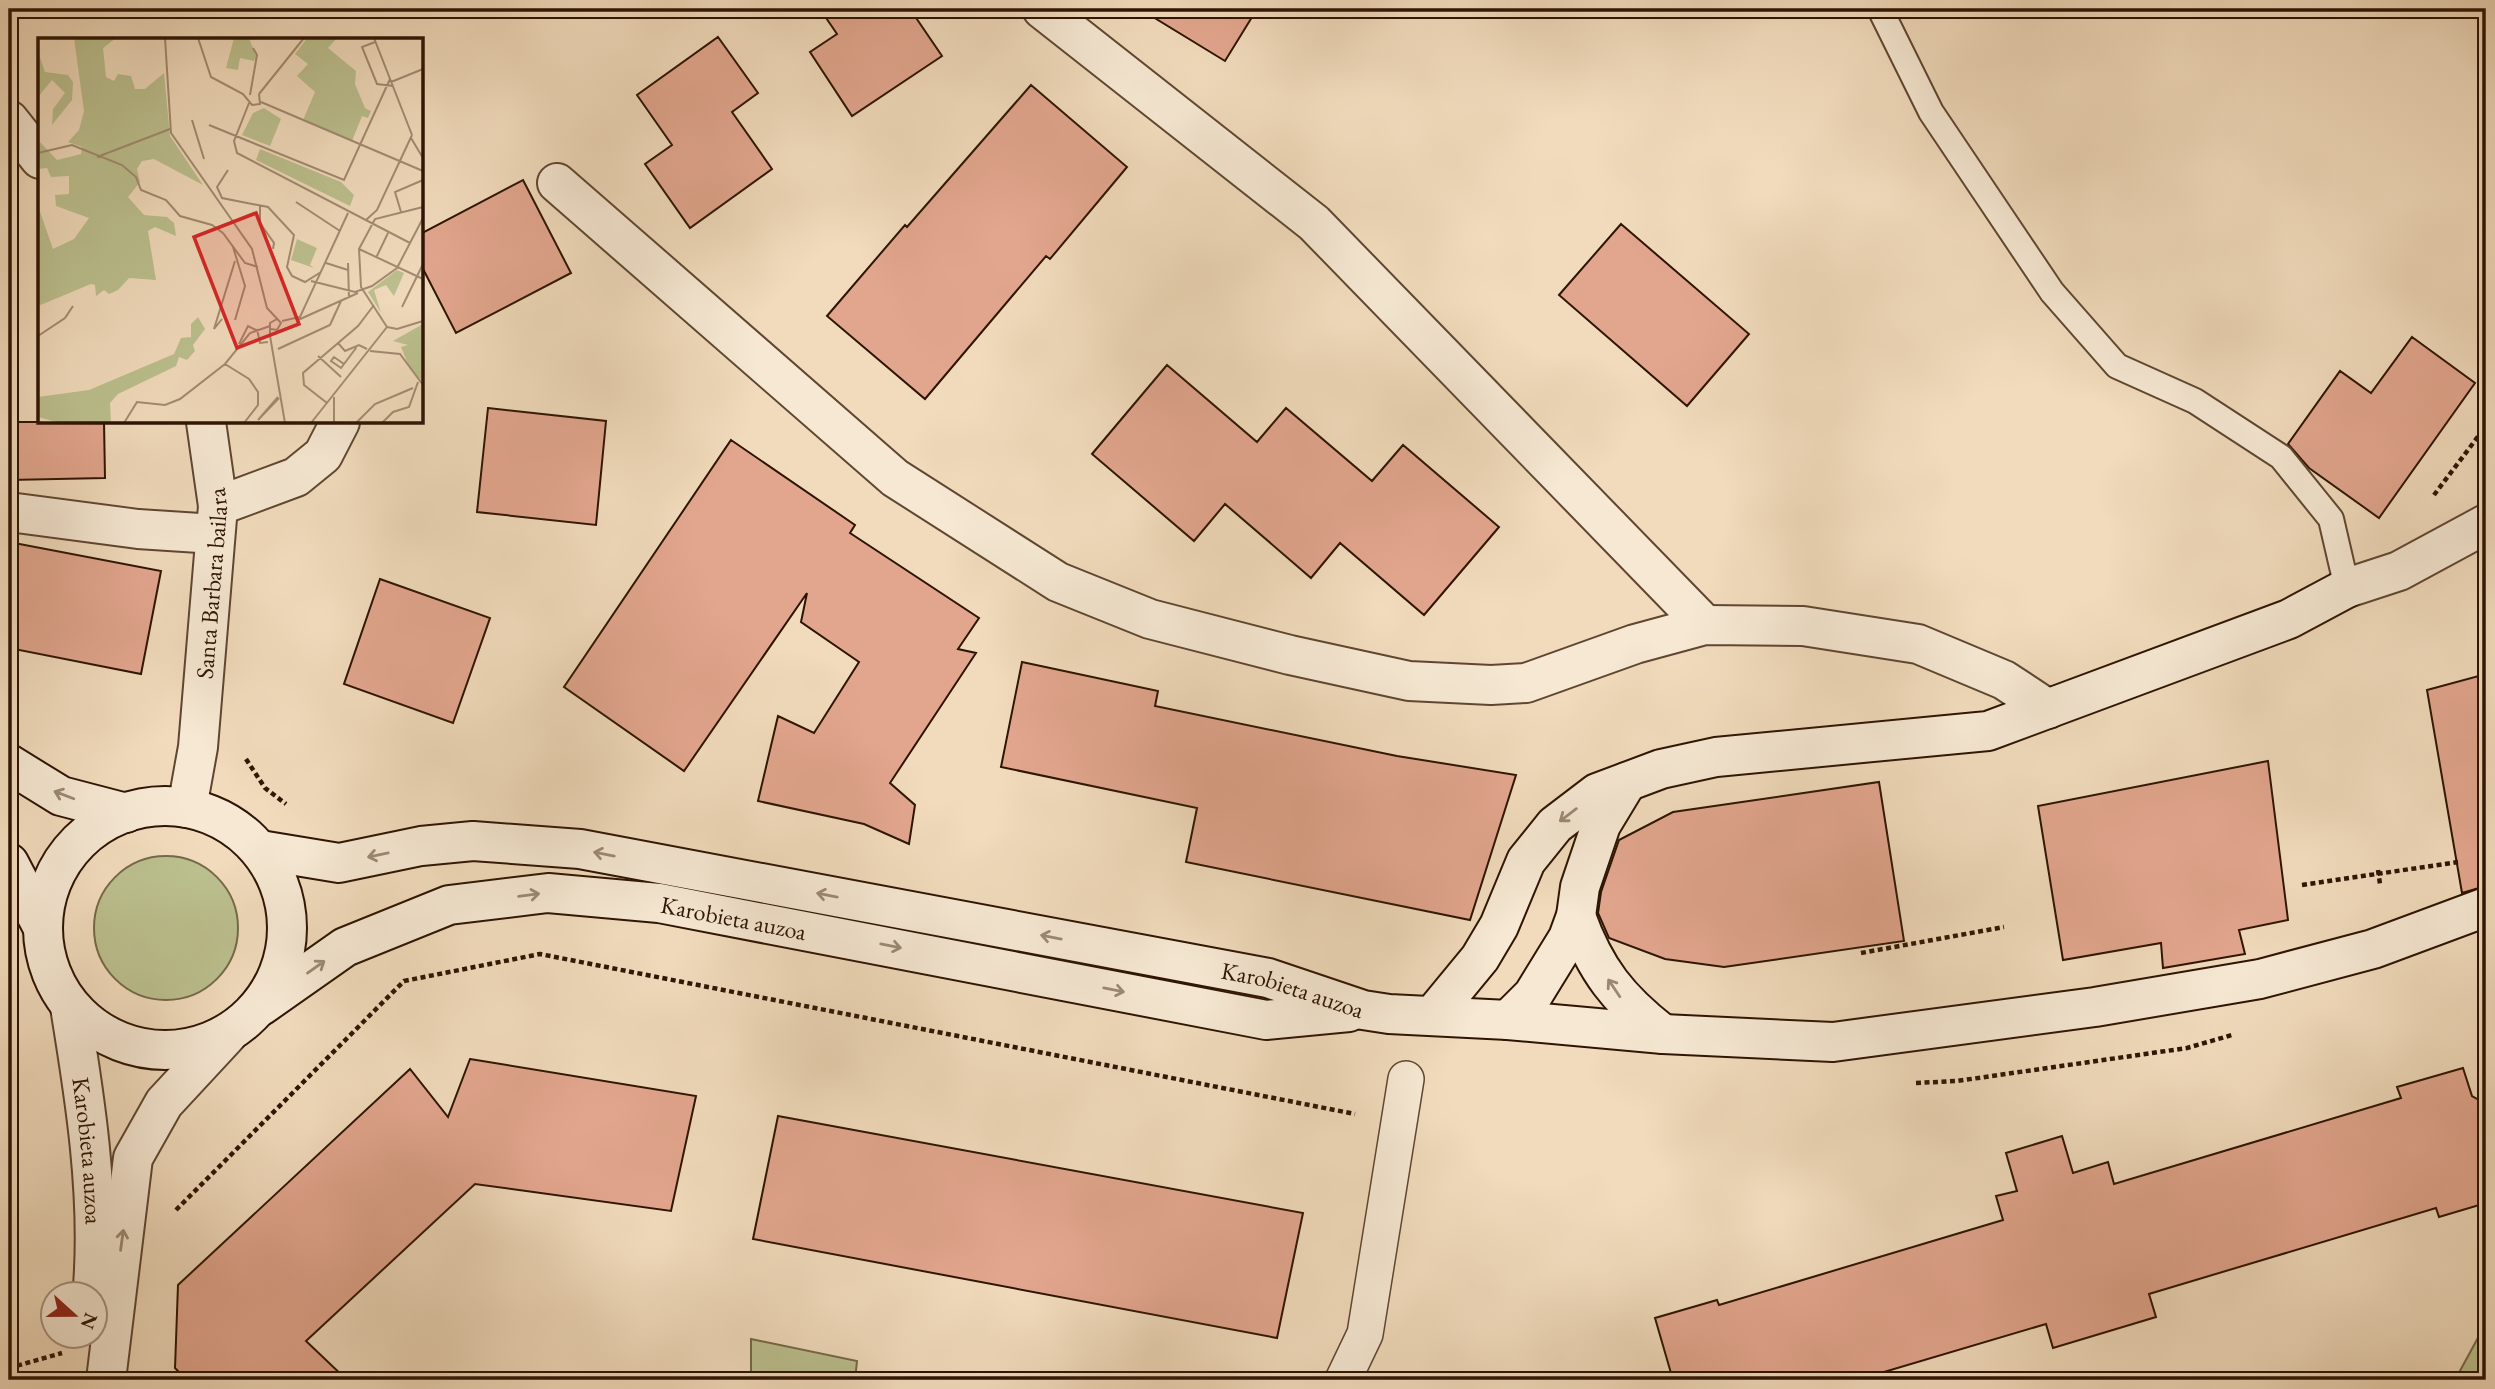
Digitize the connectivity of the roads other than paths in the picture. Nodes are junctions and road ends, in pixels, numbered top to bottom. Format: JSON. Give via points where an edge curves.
{"nodes":[{"id":1,"x":1042,"y":9,"type":"edge"},
{"id":2,"x":1880,"y":9,"type":"edge"},
{"id":3,"x":9,"y":120,"type":"edge"},
{"id":4,"x":38,"y":156,"type":"edge"},
{"id":5,"x":558,"y":183,"type":"dead end"},
{"id":6,"x":206,"y":424,"type":"edge"},
{"id":7,"x":339,"y":424,"type":"edge"},
{"id":8,"x":9,"y":512,"type":"edge"},
{"id":9,"x":217,"y":520,"type":"junction"},
{"id":10,"x":2486,"y":524,"type":"edge"},
{"id":11,"x":2347,"y":588,"type":"junction"},
{"id":12,"x":1705,"y":625,"type":"junction"},
{"id":13,"x":2048,"y":709,"type":"junction"},
{"id":14,"x":9,"y":764,"type":"edge"},
{"id":15,"x":1627,"y":782,"type":"junction"},
{"id":16,"x":187,"y":808,"type":"junction"},
{"id":17,"x":126,"y":813,"type":"junction"},
{"id":18,"x":260,"y":850,"type":"junction"},
{"id":19,"x":9,"y":863,"type":"edge"},
{"id":20,"x":2486,"y":907,"type":"edge"},
{"id":21,"x":1576,"y":916,"type":"junction"},
{"id":22,"x":43,"y":928,"type":"junction"},
{"id":23,"x":261,"y":1006,"type":"junction"},
{"id":24,"x":71,"y":1007,"type":"junction"},
{"id":25,"x":1363,"y":1010,"type":"junction"},
{"id":26,"x":1433,"y":1015,"type":"junction"},
{"id":27,"x":1508,"y":1020,"type":"junction"},
{"id":28,"x":228,"y":1034,"type":"junction"},
{"id":29,"x":1663,"y":1034,"type":"junction"},
{"id":30,"x":1406,"y":1079,"type":"dead end"},
{"id":31,"x":94,"y":1280,"type":"edge"},
{"id":32,"x":106,"y":1380,"type":"edge"},
{"id":33,"x":1343,"y":1380,"type":"edge"}],
"edges":[{"from":1,"to":12,"type":"main road","via":[[1314,223]]},
{"from":2,"to":11,"type":"lane","via":[[1931,112],[2053,292],[2117,366],[2196,401],[2281,457],[2331,519]]},
{"from":3,"to":4,"type":"main road"},
{"from":5,"to":12,"type":"main road","via":[[895,478],[1058,582],[1150,619],[1409,681],[1491,685],[1526,683],[1635,644]]},
{"from":6,"to":9,"type":"main road","name":"Santa Barbara bailara"},
{"from":7,"to":9,"type":"main road","via":[[323,455],[296,477]]},
{"from":8,"to":9,"type":"main road","via":[[138,529]]},
{"from":9,"to":16,"type":"main road","name":"Santa Barbara bailara","via":[[198,747]]},
{"from":10,"to":11,"type":"main road","via":[[2399,571]]},
{"from":11,"to":13,"type":"main road","via":[[2288,619]]},
{"from":12,"to":13,"type":"main road","via":[[1804,626],[1918,644],[2004,680]]},
{"from":13,"to":15,"type":"main road","via":[[1988,731],[1716,757]]},
{"from":17,"to":14,"type":"main road","one_way":true,"via":[[61,796]]},
{"from":15,"to":21,"type":"main road","via":[[1601,825],[1580,887]]},
{"from":15,"to":26,"type":"main road","one_way":true,"via":[[1597,793],[1555,825],[1526,861],[1480,958]]},
{"from":16,"to":17,"type":"main road","via":[[156,806]]},
{"from":16,"to":18,"type":"main road","via":[[215,816]]},
{"from":17,"to":22,"type":"main road","via":[[82,838],[66,857],[49,891]]},
{"from":18,"to":23,"type":"main road","via":[[280,887],[288,928],[280,970]]},
{"from":25,"to":18,"type":"main road","name":"Karobieta auzoa","one_way":true,"via":[[1268,978],[580,849],[473,841],[339,863]]},
{"from":19,"to":22,"type":"main road"},
{"from":20,"to":29,"type":"main road","via":[[2373,949],[2260,979],[2095,1007],[1833,1042]]},
{"from":21,"to":27,"type":"main road","via":[[1550,971]]},
{"from":29,"to":21,"type":"main road","one_way":true,"via":[[1626,1004],[1599,966]]},
{"from":22,"to":24,"type":"main road","via":[[50,970]]},
{"from":23,"to":25,"type":"main road","name":"Karobieta auzoa","one_way":true,"via":[[345,947],[449,905],[548,893],[659,903],[1266,1020]]},
{"from":23,"to":28,"type":"main road"},
{"from":24,"to":28,"type":"main road","via":[[107,1035],[162,1052],[196,1047]]},
{"from":24,"to":31,"type":"main road","name":"Karobieta auzoa","via":[[83,1084],[96,1244]]},
{"from":25,"to":26,"type":"main road"},
{"from":26,"to":27,"type":"main road"},
{"from":27,"to":29,"type":"main road"},
{"from":32,"to":28,"type":"main road","name":"Karobieta auzoa","one_way":true,"via":[[133,1158],[164,1104]]},
{"from":30,"to":33,"type":"street","via":[[1365,1334]]}]}
